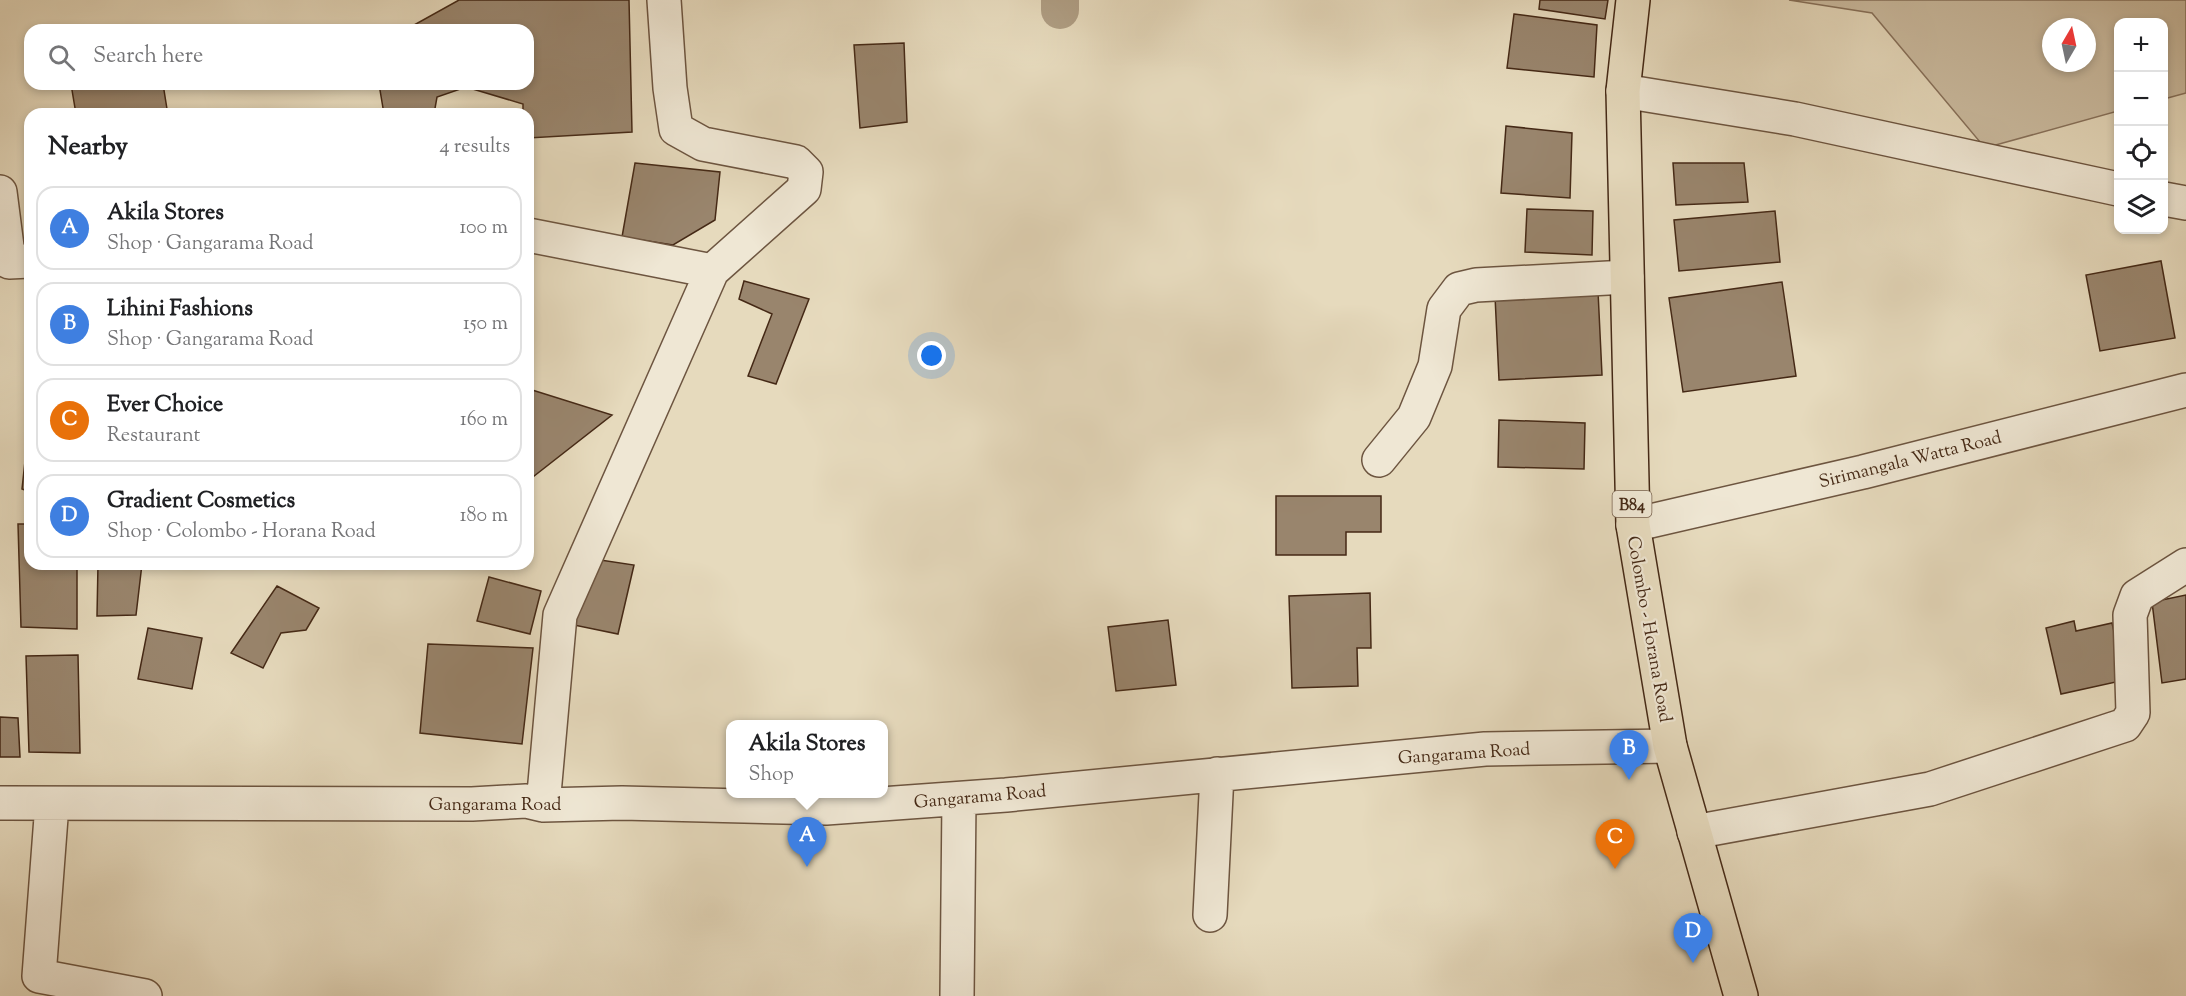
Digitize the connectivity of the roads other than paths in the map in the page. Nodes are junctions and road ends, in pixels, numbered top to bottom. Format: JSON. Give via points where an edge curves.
{"nodes":[{"id":1,"x":663,"y":0,"type":"edge"},
{"id":2,"x":1632,"y":0,"type":"edge"},
{"id":3,"x":1623,"y":91,"type":"junction"},
{"id":4,"x":2114,"y":188,"type":"edge"},
{"id":5,"x":0,"y":192,"type":"edge"},
{"id":6,"x":2168,"y":199,"type":"edge"},
{"id":7,"x":2186,"y":203,"type":"edge"},
{"id":8,"x":534,"y":236,"type":"edge"},
{"id":9,"x":24,"y":261,"type":"edge"},
{"id":10,"x":712,"y":271,"type":"junction"},
{"id":11,"x":1627,"y":277,"type":"junction"},
{"id":12,"x":2186,"y":390,"type":"edge"},
{"id":13,"x":1380,"y":460,"type":"dead end"},
{"id":14,"x":1633,"y":525,"type":"junction"},
{"id":15,"x":2186,"y":565,"type":"edge"},
{"id":16,"x":1670,"y":746,"type":"junction"},
{"id":17,"x":1217,"y":774,"type":"junction"},
{"id":18,"x":959,"y":799,"type":"junction"},
{"id":19,"x":0,"y":803,"type":"edge"},
{"id":20,"x":52,"y":804,"type":"junction"},
{"id":21,"x":543,"y":805,"type":"junction"},
{"id":22,"x":1694,"y":832,"type":"junction"},
{"id":23,"x":1210,"y":915,"type":"dead end"},
{"id":24,"x":145,"y":996,"type":"edge"},
{"id":25,"x":957,"y":996,"type":"edge"},
{"id":26,"x":1741,"y":996,"type":"edge"}],
"edges":[{"from":1,"to":10,"type":"street","via":[[676,129],[703,144],[796,162],[806,172],[804,189]]},
{"from":2,"to":3,"type":"main road","name":"Colombo - Horana Road","number":"B84"},
{"from":3,"to":4,"type":"street","via":[[1795,119]]},
{"from":3,"to":11,"type":"main road","name":"Colombo - Horana Road","number":"B84"},
{"from":5,"to":9,"type":"street","via":[[9,262]]},
{"from":6,"to":7,"type":"street"},
{"from":8,"to":10,"type":"street"},
{"from":10,"to":21,"type":"street","via":[[560,615]]},
{"from":11,"to":13,"type":"street","via":[[1476,285],[1459,290],[1444,309],[1436,366],[1414,417]]},
{"from":11,"to":14,"type":"main road","name":"Colombo - Horana Road","number":"B84"},
{"from":12,"to":14,"type":"street","name":"Sirimangala Watta Road","via":[[1863,472]]},
{"from":14,"to":16,"type":"main road","name":"Colombo - Horana Road","number":"B84"},
{"from":15,"to":22,"type":"street","via":[[2138,596],[2130,615],[2133,713],[2125,725],[1930,789]]},
{"from":16,"to":17,"type":"street","name":"Gangarama Road","via":[[1485,749]]},
{"from":16,"to":22,"type":"main road","name":"Colombo - Horana Road","number":"B84"},
{"from":17,"to":18,"type":"street","name":"Gangarama Road"},
{"from":17,"to":23,"type":"street"},
{"from":18,"to":21,"type":"street","name":"Gangarama Road","via":[[826,808]]},
{"from":18,"to":25,"type":"street"},
{"from":19,"to":20,"type":"street","name":"Gangarama Road"},
{"from":20,"to":21,"type":"street","name":"Gangarama Road","via":[[526,801]]},
{"from":20,"to":24,"type":"street","via":[[39,976]]},
{"from":22,"to":26,"type":"main road","name":"Colombo - Horana Road","number":"B84"}]}
